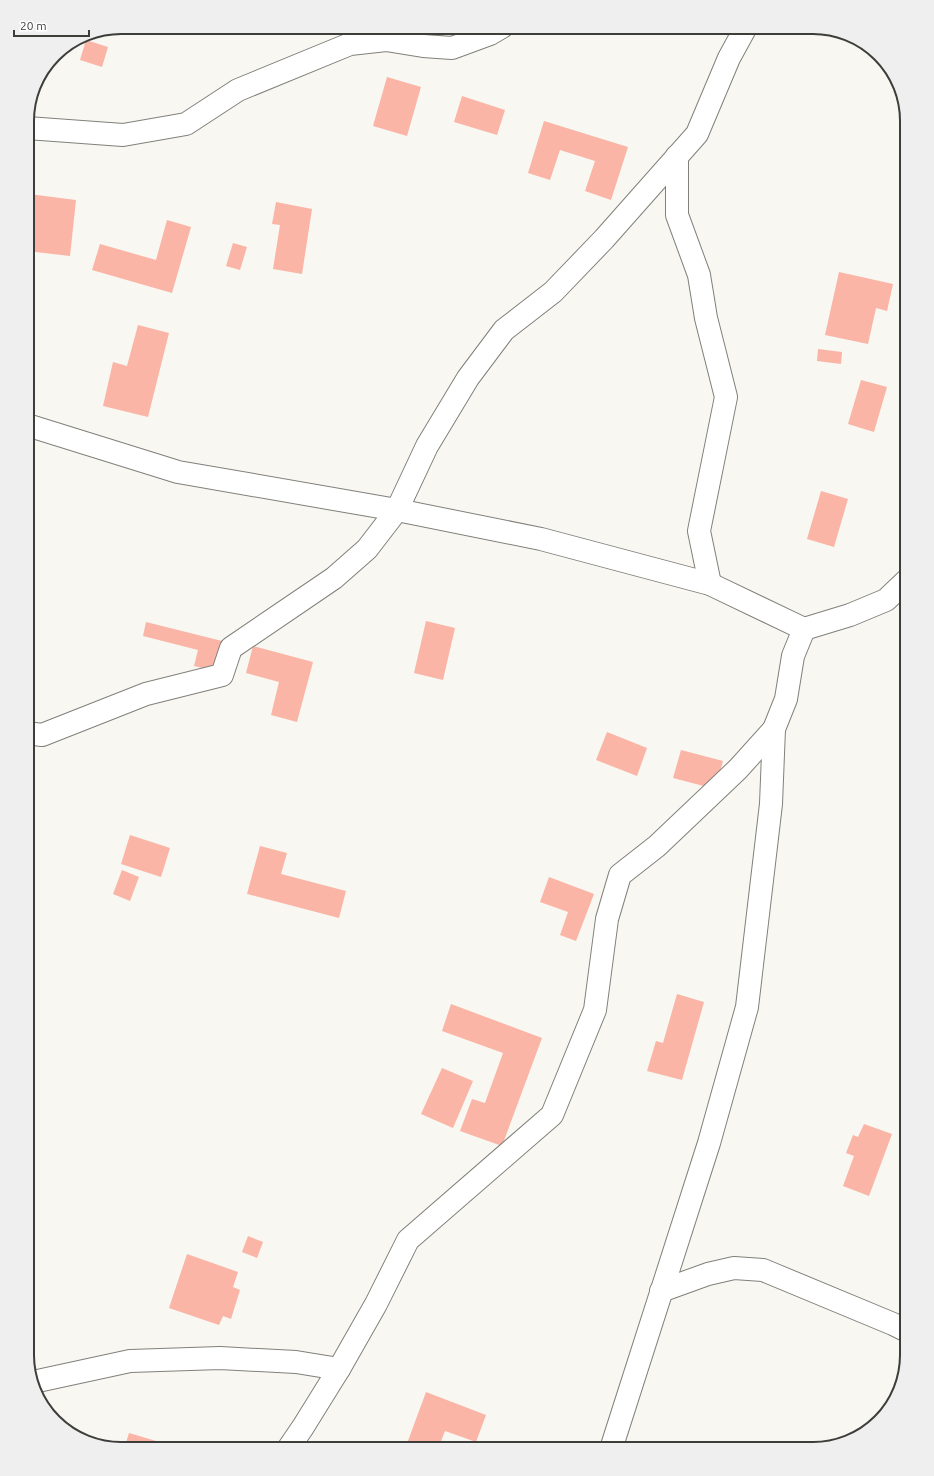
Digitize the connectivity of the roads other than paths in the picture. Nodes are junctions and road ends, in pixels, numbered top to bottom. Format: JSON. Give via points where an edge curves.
{"nodes":[{"id":1,"x":490,"y":34,"type":"edge"},
{"id":2,"x":742,"y":34,"type":"edge"},
{"id":3,"x":34,"y":129,"type":"edge"},
{"id":4,"x":677,"y":156,"type":"junction"},
{"id":5,"x":34,"y":427,"type":"edge"},
{"id":6,"x":397,"y":510,"type":"junction"},
{"id":7,"x":710,"y":584,"type":"junction"},
{"id":8,"x":900,"y":587,"type":"edge"},
{"id":9,"x":804,"y":629,"type":"junction"},
{"id":10,"x":774,"y":729,"type":"junction"},
{"id":11,"x":34,"y":734,"type":"edge"},
{"id":12,"x":661,"y":1292,"type":"junction"},
{"id":13,"x":900,"y":1328,"type":"edge"},
{"id":14,"x":339,"y":1369,"type":"junction"},
{"id":15,"x":38,"y":1381,"type":"edge"},
{"id":16,"x":293,"y":1442,"type":"edge"},
{"id":17,"x":613,"y":1442,"type":"edge"}],
"edges":[{"from":1,"to":3,"type":"street","via":[[452,48],[386,40],[350,44],[238,90],[186,124],[123,135]]},
{"from":2,"to":4,"type":"street","via":[[729,58],[697,134]]},
{"from":4,"to":6,"type":"street","via":[[553,292],[504,330],[468,378],[427,446]]},
{"from":4,"to":7,"type":"street","via":[[677,215],[700,275],[706,318],[726,397],[699,532]]},
{"from":5,"to":6,"type":"street","via":[[178,472]]},
{"from":6,"to":7,"type":"street","via":[[541,539]]},
{"from":6,"to":11,"type":"street","via":[[367,549],[334,578],[231,648],[222,675],[146,694],[42,735]]},
{"from":7,"to":9,"type":"street"},
{"from":8,"to":9,"type":"street","via":[[886,600],[850,615]]},
{"from":9,"to":10,"type":"street","via":[[793,656],[786,699]]},
{"from":10,"to":12,"type":"street","via":[[771,804],[747,1007],[709,1143]]},
{"from":10,"to":14,"type":"street","via":[[738,769],[657,846],[620,875],[607,919],[595,1010],[552,1115],[408,1240]]},
{"from":12,"to":13,"type":"street","via":[[708,1274],[734,1268],[763,1270]]},
{"from":12,"to":17,"type":"street"},
{"from":14,"to":15,"type":"street","via":[[296,1362],[220,1358],[130,1360]]},
{"from":14,"to":16,"type":"street"}]}
